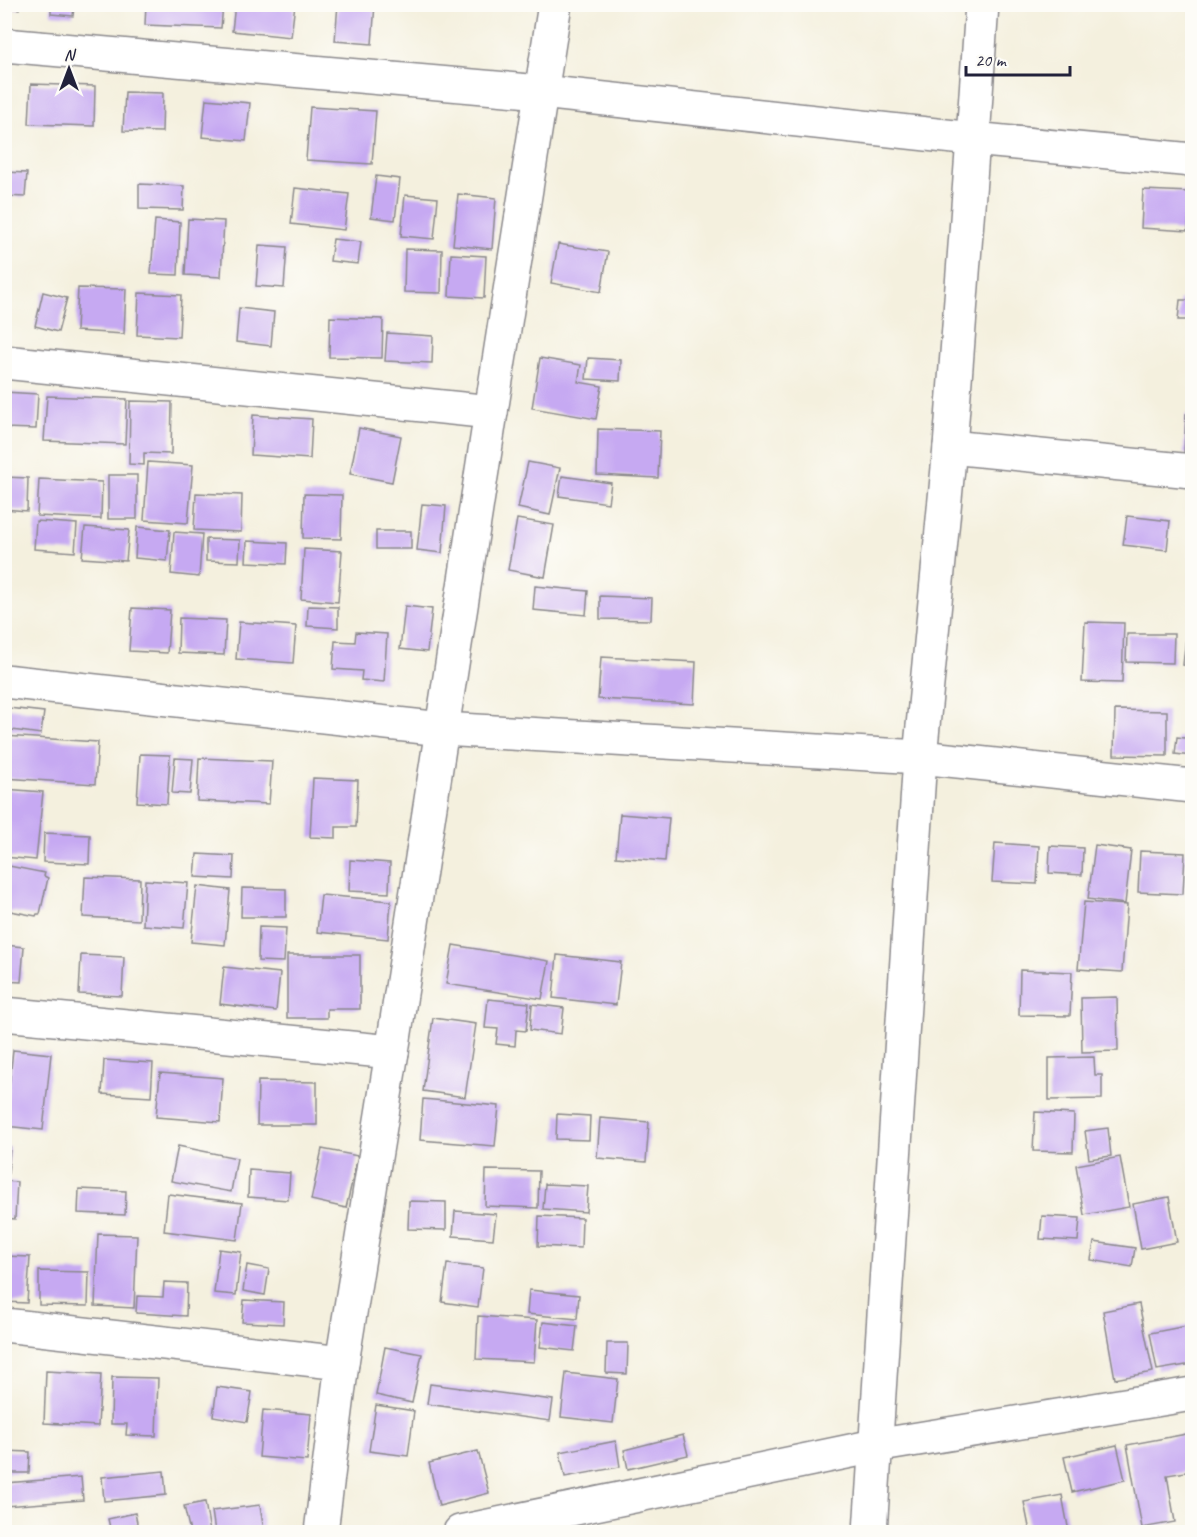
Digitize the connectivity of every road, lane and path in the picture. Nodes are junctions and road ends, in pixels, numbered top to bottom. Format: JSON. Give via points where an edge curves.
{"nodes":[{"id":1,"x":555,"y":4,"type":"edge"},
{"id":2,"x":982,"y":4,"type":"edge"},
{"id":3,"x":4,"y":45,"type":"edge"},
{"id":4,"x":541,"y":92,"type":"junction"},
{"id":5,"x":973,"y":139,"type":"junction"},
{"id":6,"x":1192,"y":160,"type":"edge"},
{"id":7,"x":4,"y":362,"type":"edge"},
{"id":8,"x":490,"y":412,"type":"junction"},
{"id":9,"x":950,"y":447,"type":"junction"},
{"id":10,"x":1192,"y":471,"type":"edge"},
{"id":11,"x":4,"y":681,"type":"edge"},
{"id":12,"x":442,"y":729,"type":"junction"},
{"id":13,"x":920,"y":757,"type":"junction"},
{"id":14,"x":1192,"y":786,"type":"edge"},
{"id":15,"x":4,"y":1014,"type":"edge"},
{"id":16,"x":392,"y":1052,"type":"junction"},
{"id":17,"x":4,"y":1325,"type":"edge"},
{"id":18,"x":342,"y":1363,"type":"junction"},
{"id":19,"x":1192,"y":1394,"type":"edge"},
{"id":20,"x":875,"y":1446,"type":"junction"},
{"id":21,"x":321,"y":1533,"type":"edge"},
{"id":22,"x":460,"y":1533,"type":"edge"},
{"id":23,"x":870,"y":1533,"type":"edge"}],
"edges":[{"from":1,"to":4,"type":"street"},
{"from":2,"to":5,"type":"street"},
{"from":3,"to":4,"type":"street"},
{"from":4,"to":5,"type":"street"},
{"from":4,"to":8,"type":"street"},
{"from":5,"to":6,"type":"street"},
{"from":5,"to":9,"type":"street"},
{"from":7,"to":8,"type":"street"},
{"from":8,"to":12,"type":"street"},
{"from":9,"to":10,"type":"street"},
{"from":9,"to":13,"type":"street"},
{"from":11,"to":12,"type":"street"},
{"from":12,"to":13,"type":"street"},
{"from":12,"to":16,"type":"street"},
{"from":13,"to":14,"type":"street"},
{"from":13,"to":20,"type":"street"},
{"from":15,"to":16,"type":"street"},
{"from":16,"to":18,"type":"street"},
{"from":17,"to":18,"type":"street"},
{"from":18,"to":21,"type":"street"},
{"from":19,"to":20,"type":"street"},
{"from":20,"to":22,"type":"street"},
{"from":20,"to":23,"type":"street"}]}
